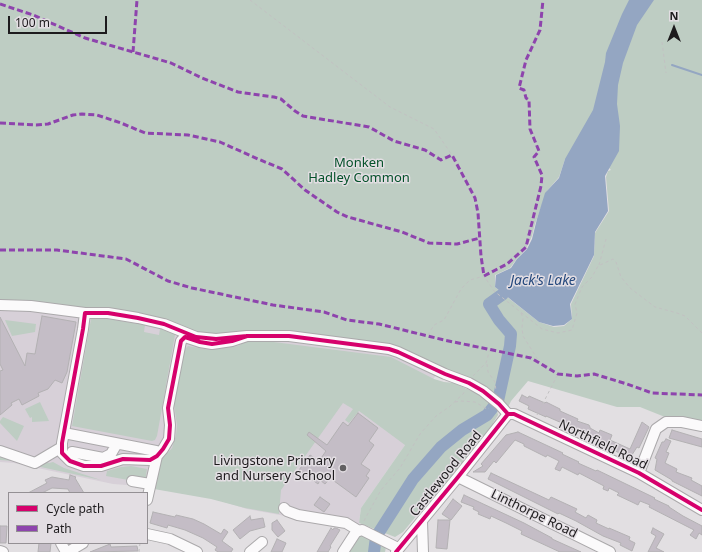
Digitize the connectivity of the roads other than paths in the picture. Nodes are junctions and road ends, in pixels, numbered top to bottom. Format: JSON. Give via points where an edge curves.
{"nodes":[{"id":1,"x":0,"y":305,"type":"edge"},
{"id":2,"x":85,"y":313,"type":"junction"},
{"id":3,"x":247,"y":336,"type":"junction"},
{"id":4,"x":511,"y":414,"type":"junction"},
{"id":5,"x":702,"y":426,"type":"edge"},
{"id":6,"x":64,"y":434,"type":"junction"},
{"id":7,"x":85,"y":437,"type":"junction"},
{"id":8,"x":116,"y":443,"type":"junction"},
{"id":9,"x":62,"y":447,"type":"junction"},
{"id":10,"x":0,"y":451,"type":"edge"},
{"id":11,"x":157,"y":456,"type":"junction"},
{"id":12,"x":639,"y":473,"type":"junction"},
{"id":13,"x":458,"y":477,"type":"junction"},
{"id":14,"x":132,"y":481,"type":"dead end"},
{"id":15,"x":150,"y":484,"type":"junction"},
{"id":16,"x":148,"y":495,"type":"edge"},
{"id":17,"x":284,"y":508,"type":"dead end"},
{"id":18,"x":702,"y":510,"type":"edge"},
{"id":19,"x":422,"y":521,"type":"junction"},
{"id":20,"x":363,"y":531,"type":"junction"},
{"id":21,"x":148,"y":534,"type":"edge"},
{"id":22,"x":262,"y":542,"type":"dead end"},
{"id":23,"x":81,"y":544,"type":"edge"},
{"id":24,"x":397,"y":550,"type":"edge"},
{"id":25,"x":0,"y":551,"type":"edge"},
{"id":26,"x":3,"y":552,"type":"edge"},
{"id":27,"x":67,"y":552,"type":"edge"},
{"id":28,"x":197,"y":552,"type":"edge"},
{"id":29,"x":250,"y":552,"type":"edge"},
{"id":30,"x":343,"y":552,"type":"edge"},
{"id":31,"x":423,"y":552,"type":"edge"},
{"id":32,"x":610,"y":552,"type":"edge"}],
"edges":[{"from":1,"to":2,"type":"street"},
{"from":2,"to":3,"type":"street","via":[[138,318],[164,324],[196,337]]},
{"from":2,"to":6,"type":"street"},
{"from":3,"to":4,"type":"street","via":[[289,336],[389,349],[483,391]]},
{"from":3,"to":11,"type":"street","via":[[212,344],[185,337],[181,341],[168,408],[169,439]]},
{"from":4,"to":12,"type":"street","name":"Northfield Road"},
{"from":4,"to":13,"type":"street","name":"Castlewood Road"},
{"from":5,"to":12,"type":"street","via":[[666,422],[656,429]]},
{"from":6,"to":7,"type":"street"},
{"from":6,"to":9,"type":"street"},
{"from":7,"to":8,"type":"street"},
{"from":7,"to":8,"type":"street","via":[[77,453],[103,458],[111,454]]},
{"from":8,"to":11,"type":"street","via":[[156,451]]},
{"from":9,"to":10,"type":"street","via":[[35,463]]},
{"from":9,"to":11,"type":"street","via":[[62,453],[70,461],[84,466],[101,466],[123,459],[150,460]]},
{"from":11,"to":15,"type":"street"},
{"from":12,"to":18,"type":"street","name":"Northfield Road"},
{"from":13,"to":19,"type":"street","name":"Castlewood Road"},
{"from":13,"to":32,"type":"street","name":"Linthorpe Road"},
{"from":14,"to":15,"type":"street"},
{"from":15,"to":16,"type":"street"},
{"from":17,"to":20,"type":"street","via":[[298,515],[346,523]]},
{"from":19,"to":24,"type":"street","name":"Castlewood Road"},
{"from":19,"to":31,"type":"street"},
{"from":20,"to":24,"type":"street"},
{"from":20,"to":30,"type":"street","via":[[356,532]]},
{"from":21,"to":28,"type":"street","via":[[170,539]]},
{"from":22,"to":29,"type":"street"},
{"from":23,"to":27,"type":"street"},
{"from":25,"to":26,"type":"street"}]}
